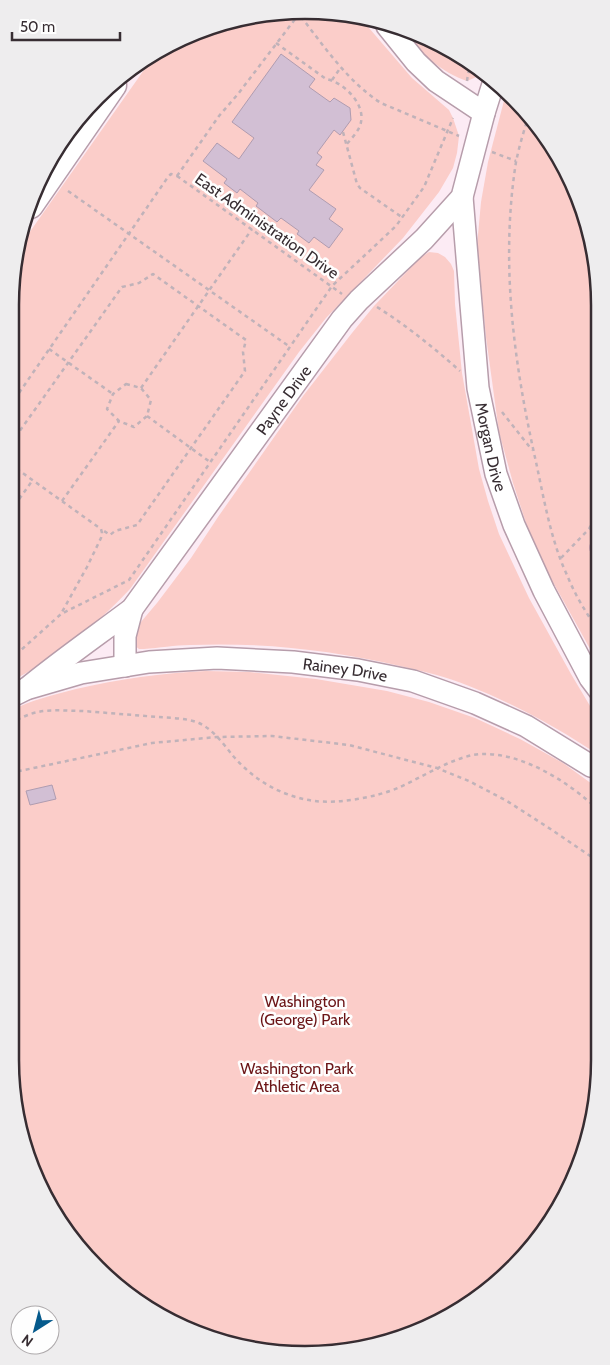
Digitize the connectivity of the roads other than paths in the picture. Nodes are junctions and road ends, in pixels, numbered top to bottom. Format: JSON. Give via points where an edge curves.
{"nodes":[{"id":1,"x":392,"y":33,"type":"edge"},
{"id":2,"x":492,"y":88,"type":"edge"},
{"id":3,"x":97,"y":109,"type":"edge"},
{"id":4,"x":484,"y":112,"type":"junction"},
{"id":5,"x":47,"y":181,"type":"edge"},
{"id":6,"x":462,"y":198,"type":"junction"},
{"id":7,"x":132,"y":609,"type":"junction"},
{"id":8,"x":125,"y":666,"type":"junction"},
{"id":9,"x":82,"y":673,"type":"joint"},
{"id":10,"x":591,"y":678,"type":"edge"},
{"id":11,"x":19,"y":692,"type":"edge"},
{"id":12,"x":19,"y":693,"type":"edge"},
{"id":13,"x":591,"y":766,"type":"edge"}],
"edges":[{"from":1,"to":4,"type":"street","via":[[436,81]]},
{"from":2,"to":4,"type":"street","name":"Payne Drive"},
{"from":3,"to":5,"type":"main road"},
{"from":4,"to":6,"type":"street","name":"Payne Drive"},
{"from":6,"to":7,"type":"street","name":"Payne Drive","via":[[342,319]]},
{"from":6,"to":10,"type":"street","name":"Morgan Drive","via":[[478,388],[496,474],[514,525],[544,591]]},
{"from":7,"to":8,"type":"street","via":[[124,636]]},
{"from":7,"to":11,"type":"street","name":"Payne Drive"},
{"from":8,"to":9,"type":"street","name":"Rainey Drive"},
{"from":8,"to":13,"type":"street","name":"Rainey Drive","via":[[226,658],[302,663],[413,681],[475,702],[526,726]]},
{"from":9,"to":12,"type":"street","name":"Payne Drive"}]}
